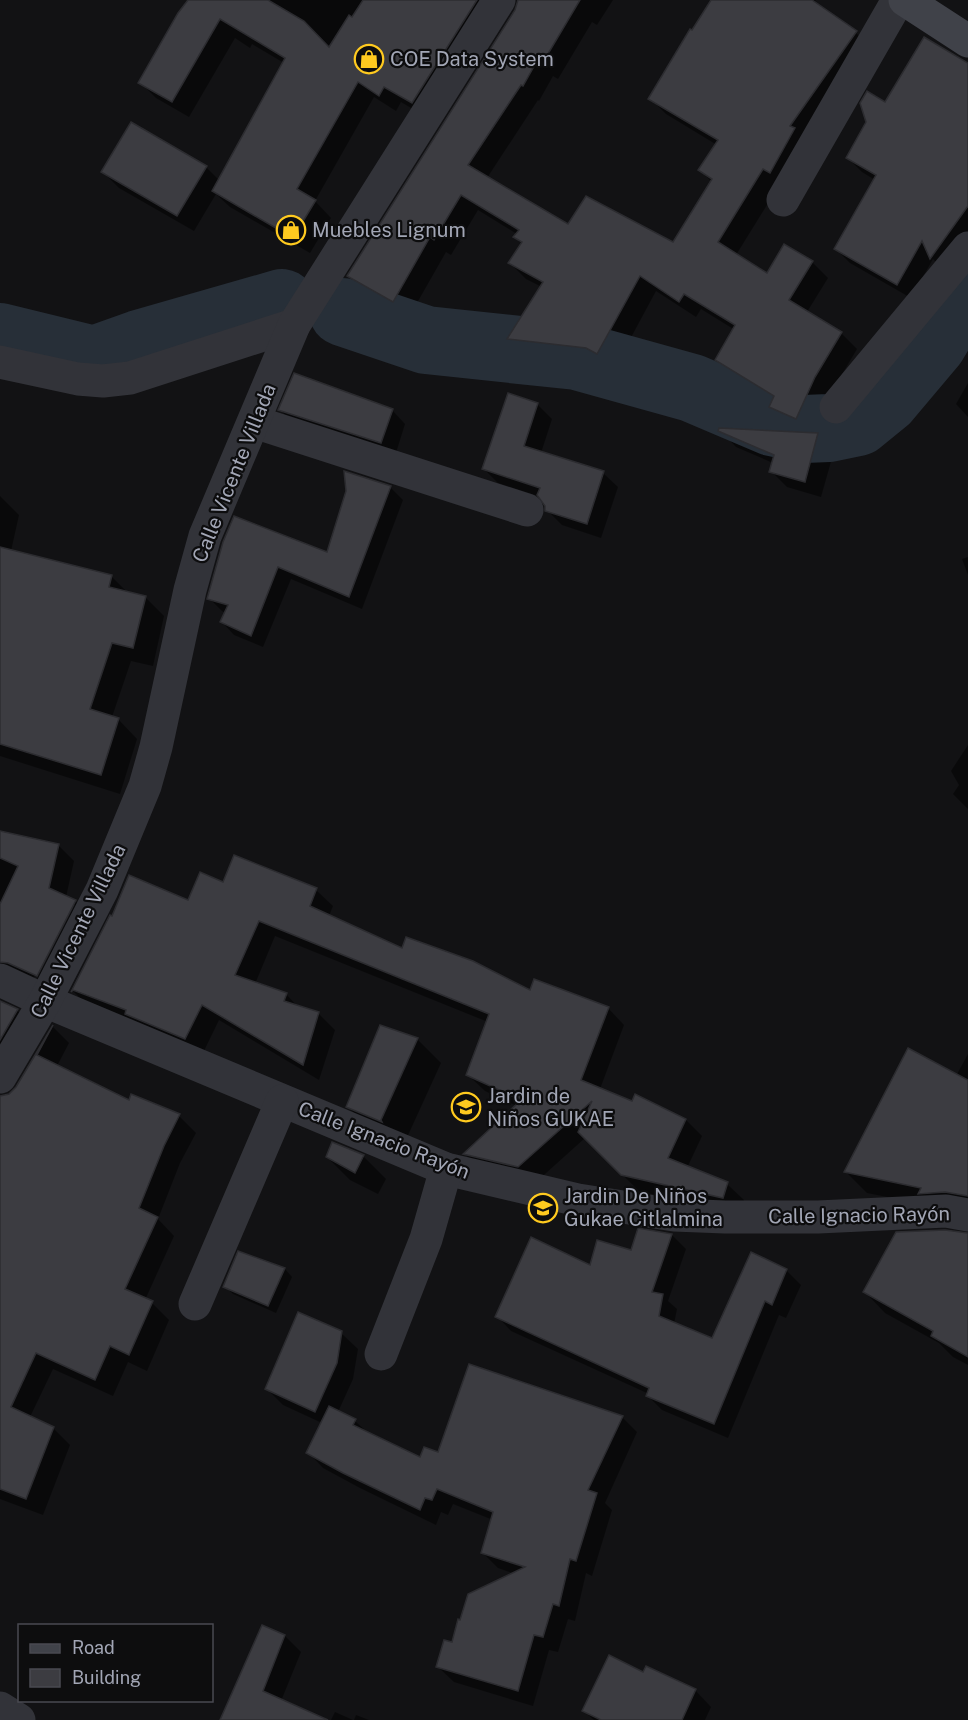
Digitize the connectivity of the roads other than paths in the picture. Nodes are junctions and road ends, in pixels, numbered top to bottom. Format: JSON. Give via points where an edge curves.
{"nodes":[{"id":1,"x":499,"y":0,"type":"edge"},
{"id":2,"x":898,"y":0,"type":"edge"},
{"id":3,"x":905,"y":0,"type":"edge"},
{"id":4,"x":968,"y":41,"type":"edge"},
{"id":5,"x":783,"y":200,"type":"dead end"},
{"id":6,"x":968,"y":248,"type":"edge"},
{"id":7,"x":294,"y":325,"type":"junction"},
{"id":8,"x":0,"y":362,"type":"edge"},
{"id":9,"x":836,"y":407,"type":"dead end"},
{"id":10,"x":254,"y":422,"type":"junction"},
{"id":11,"x":527,"y":510,"type":"dead end"},
{"id":12,"x":0,"y":980,"type":"edge"},
{"id":13,"x":45,"y":1001,"type":"junction"},
{"id":14,"x":0,"y":1077,"type":"edge"},
{"id":15,"x":282,"y":1101,"type":"junction"},
{"id":16,"x":446,"y":1169,"type":"junction"},
{"id":17,"x":968,"y":1215,"type":"edge"},
{"id":18,"x":195,"y":1304,"type":"dead end"},
{"id":19,"x":381,"y":1354,"type":"dead end"},
{"id":20,"x":0,"y":1708,"type":"edge"},
{"id":21,"x":19,"y":1720,"type":"edge"}],
"edges":[{"from":1,"to":7,"type":"street","name":"Calle Vicente Villada"},
{"from":2,"to":5,"type":"street"},
{"from":3,"to":4,"type":"main road"},
{"from":6,"to":9,"type":"street"},
{"from":7,"to":8,"type":"street","via":[[130,378],[78,379]]},
{"from":7,"to":10,"type":"street","name":"Calle Vicente Villada"},
{"from":10,"to":11,"type":"street"},
{"from":10,"to":13,"type":"street","name":"Calle Vicente Villada","via":[[205,536],[145,786],[102,890]]},
{"from":12,"to":13,"type":"street","name":"Calle Ignacio Rayón"},
{"from":13,"to":14,"type":"street","name":"Calle Vicente Villada"},
{"from":13,"to":15,"type":"street","name":"Calle Ignacio Rayón"},
{"from":15,"to":16,"type":"street","name":"Calle Ignacio Rayón"},
{"from":15,"to":18,"type":"street"},
{"from":16,"to":17,"type":"street","name":"Calle Ignacio Rayón","via":[[578,1200],[674,1215],[818,1217],[946,1211]]},
{"from":16,"to":19,"type":"street","via":[[426,1239]]},
{"from":20,"to":21,"type":"street"}]}
